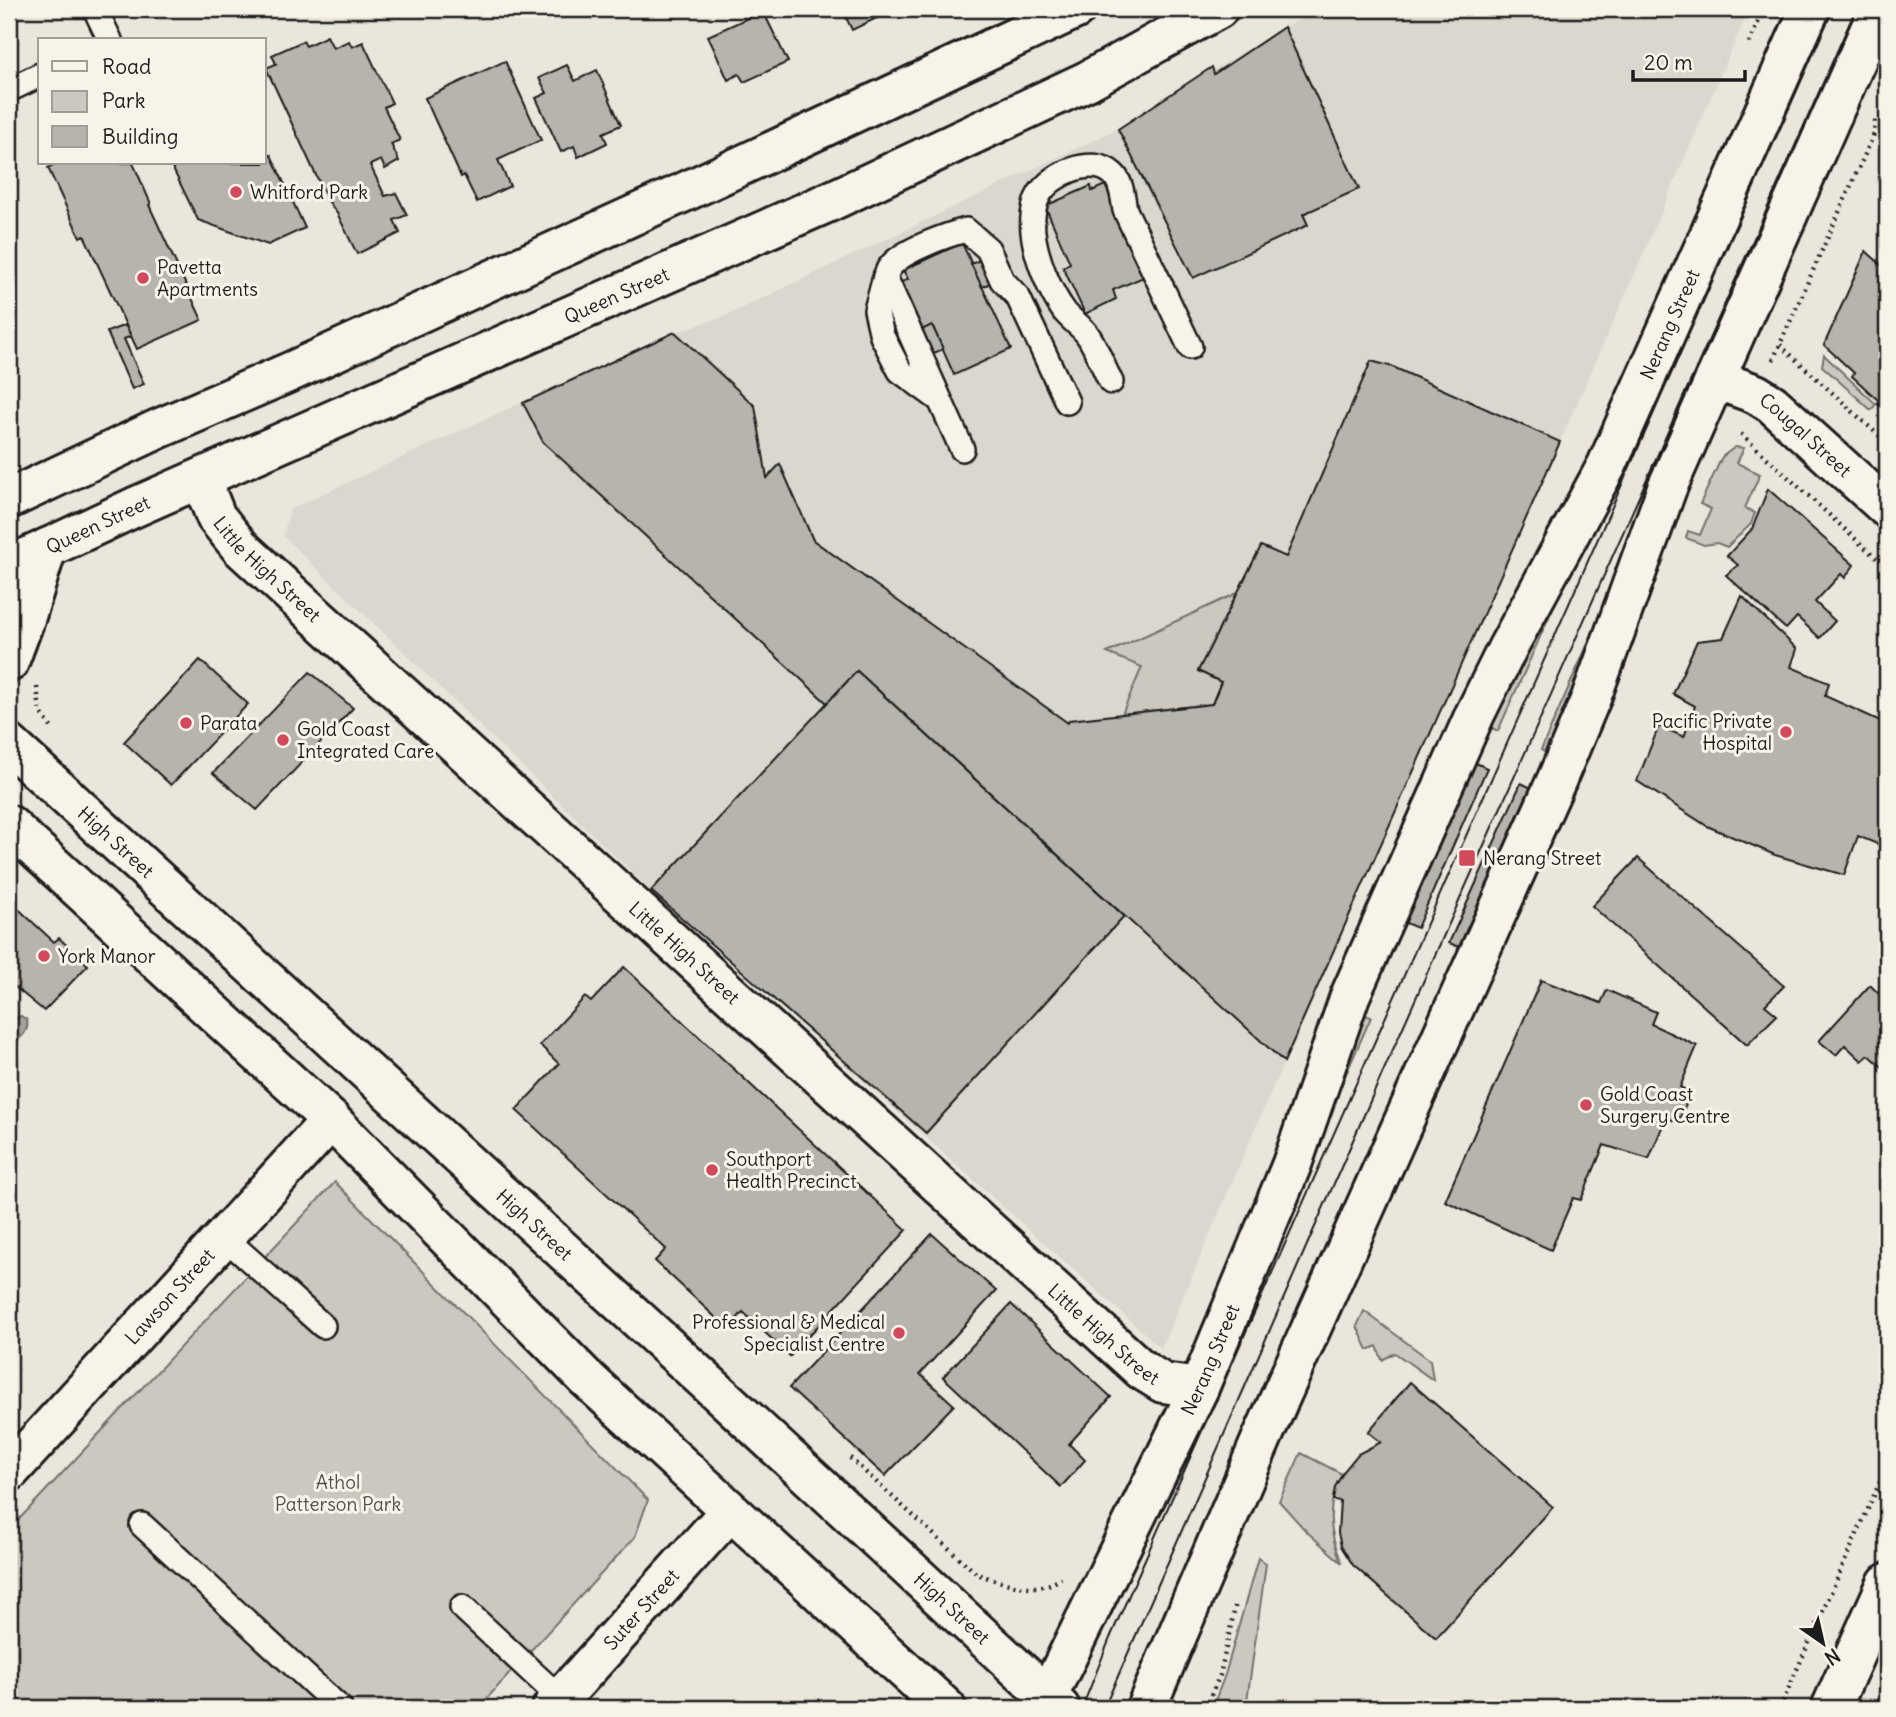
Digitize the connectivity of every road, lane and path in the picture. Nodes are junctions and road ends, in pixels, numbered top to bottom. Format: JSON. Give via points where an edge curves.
{"nodes":[{"id":1,"x":95,"y":9,"type":"edge"},
{"id":2,"x":1076,"y":9,"type":"edge"},
{"id":3,"x":1218,"y":9,"type":"edge"},
{"id":4,"x":1810,"y":9,"type":"edge"},
{"id":5,"x":1880,"y":9,"type":"edge"},
{"id":6,"x":109,"y":38,"type":"edge"},
{"id":7,"x":38,"y":76,"type":"edge"},
{"id":8,"x":9,"y":90,"type":"edge"},
{"id":9,"x":1780,"y":345,"type":"dead end"},
{"id":10,"x":1190,"y":347,"type":"dead end"},
{"id":11,"x":1715,"y":379,"type":"junction"},
{"id":12,"x":1111,"y":382,"type":"dead end"},
{"id":13,"x":1067,"y":402,"type":"dead end"},
{"id":14,"x":1741,"y":434,"type":"dead end"},
{"id":15,"x":1887,"y":443,"type":"edge"},
{"id":16,"x":962,"y":449,"type":"dead end"},
{"id":17,"x":201,"y":479,"type":"junction"},
{"id":18,"x":9,"y":499,"type":"edge"},
{"id":19,"x":1887,"y":508,"type":"edge"},
{"id":20,"x":47,"y":548,"type":"junction"},
{"id":21,"x":9,"y":566,"type":"edge"},
{"id":22,"x":1887,"y":568,"type":"edge"},
{"id":23,"x":22,"y":672,"type":"edge"},
{"id":24,"x":56,"y":734,"type":"dead end"},
{"id":25,"x":9,"y":744,"type":"edge"},
{"id":26,"x":9,"y":825,"type":"edge"},
{"id":27,"x":331,"y":1120,"type":"junction"},
{"id":28,"x":224,"y":1237,"type":"junction"},
{"id":29,"x":323,"y":1326,"type":"dead end"},
{"id":30,"x":1199,"y":1388,"type":"junction"},
{"id":31,"x":841,"y":1449,"type":"dead end"},
{"id":32,"x":1887,"y":1466,"type":"edge"},
{"id":33,"x":9,"y":1472,"type":"edge"},
{"id":34,"x":729,"y":1512,"type":"junction"},
{"id":35,"x":142,"y":1525,"type":"dead end"},
{"id":36,"x":1887,"y":1583,"type":"edge"},
{"id":37,"x":1031,"y":1587,"type":"dead end"},
{"id":38,"x":462,"y":1607,"type":"dead end"},
{"id":39,"x":1887,"y":1699,"type":"edge"},
{"id":40,"x":557,"y":1704,"type":"edge"},
{"id":41,"x":1050,"y":1704,"type":"edge"},
{"id":42,"x":340,"y":1708,"type":"edge"},
{"id":43,"x":946,"y":1708,"type":"edge"},
{"id":44,"x":1146,"y":1708,"type":"edge"},
{"id":45,"x":1780,"y":1708,"type":"edge"},
{"id":46,"x":1831,"y":1708,"type":"edge"},
{"id":47,"x":1883,"y":1708,"type":"edge"}],
"edges":[{"from":1,"to":6,"type":"lane"},
{"from":2,"to":18,"type":"main road"},
{"from":3,"to":17,"type":"main road","name":"Queen Street","via":[[1087,81],[831,201]]},
{"from":4,"to":30,"type":"main road","name":"Nerang Street","via":[[1606,465],[1502,658],[1350,996],[1292,1164]]},
{"from":5,"to":11,"type":"main road"},
{"from":7,"to":8,"type":"lane"},
{"from":9,"to":15,"type":"path"},
{"from":10,"to":12,"type":"lane","via":[[1125,210],[1114,174],[1084,167],[1069,171],[1050,181],[1038,197],[1033,231],[1053,291],[1065,312],[1087,334]]},
{"from":11,"to":19,"type":"main road","name":"Cougal Street","via":[[1772,404]]},
{"from":11,"to":44,"type":"main road","via":[[1667,488],[1557,779]]},
{"from":13,"to":16,"type":"lane","via":[[1018,297],[1002,280],[988,249],[966,230],[950,234],[899,258],[885,277]]},
{"from":14,"to":22,"type":"path"},
{"from":17,"to":20,"type":"main road","name":"Queen Street"},
{"from":17,"to":30,"type":"main road","name":"Little High Street","via":[[216,517],[241,548],[504,790],[1142,1370],[1163,1383]]},
{"from":20,"to":21,"type":"main road","name":"Queen Street"},
{"from":20,"to":23,"type":"main road","via":[[26,616]]},
{"from":23,"to":24,"type":"path"},
{"from":25,"to":41,"type":"main road","name":"High Street","via":[[723,1397]]},
{"from":26,"to":27,"type":"main road"},
{"from":27,"to":28,"type":"main road","name":"Lawson Street"},
{"from":27,"to":34,"type":"main road","via":[[586,1378]]},
{"from":28,"to":29,"type":"lane"},
{"from":28,"to":33,"type":"main road","name":"Lawson Street"},
{"from":30,"to":41,"type":"main road","name":"Nerang Street"},
{"from":31,"to":37,"type":"path","via":[[977,1574]]},
{"from":32,"to":45,"type":"path"},
{"from":34,"to":40,"type":"main road","name":"Suter Street"},
{"from":34,"to":43,"type":"main road"},
{"from":35,"to":42,"type":"lane"},
{"from":36,"to":46,"type":"main road"},
{"from":38,"to":40,"type":"lane"},
{"from":39,"to":47,"type":"path"}]}
